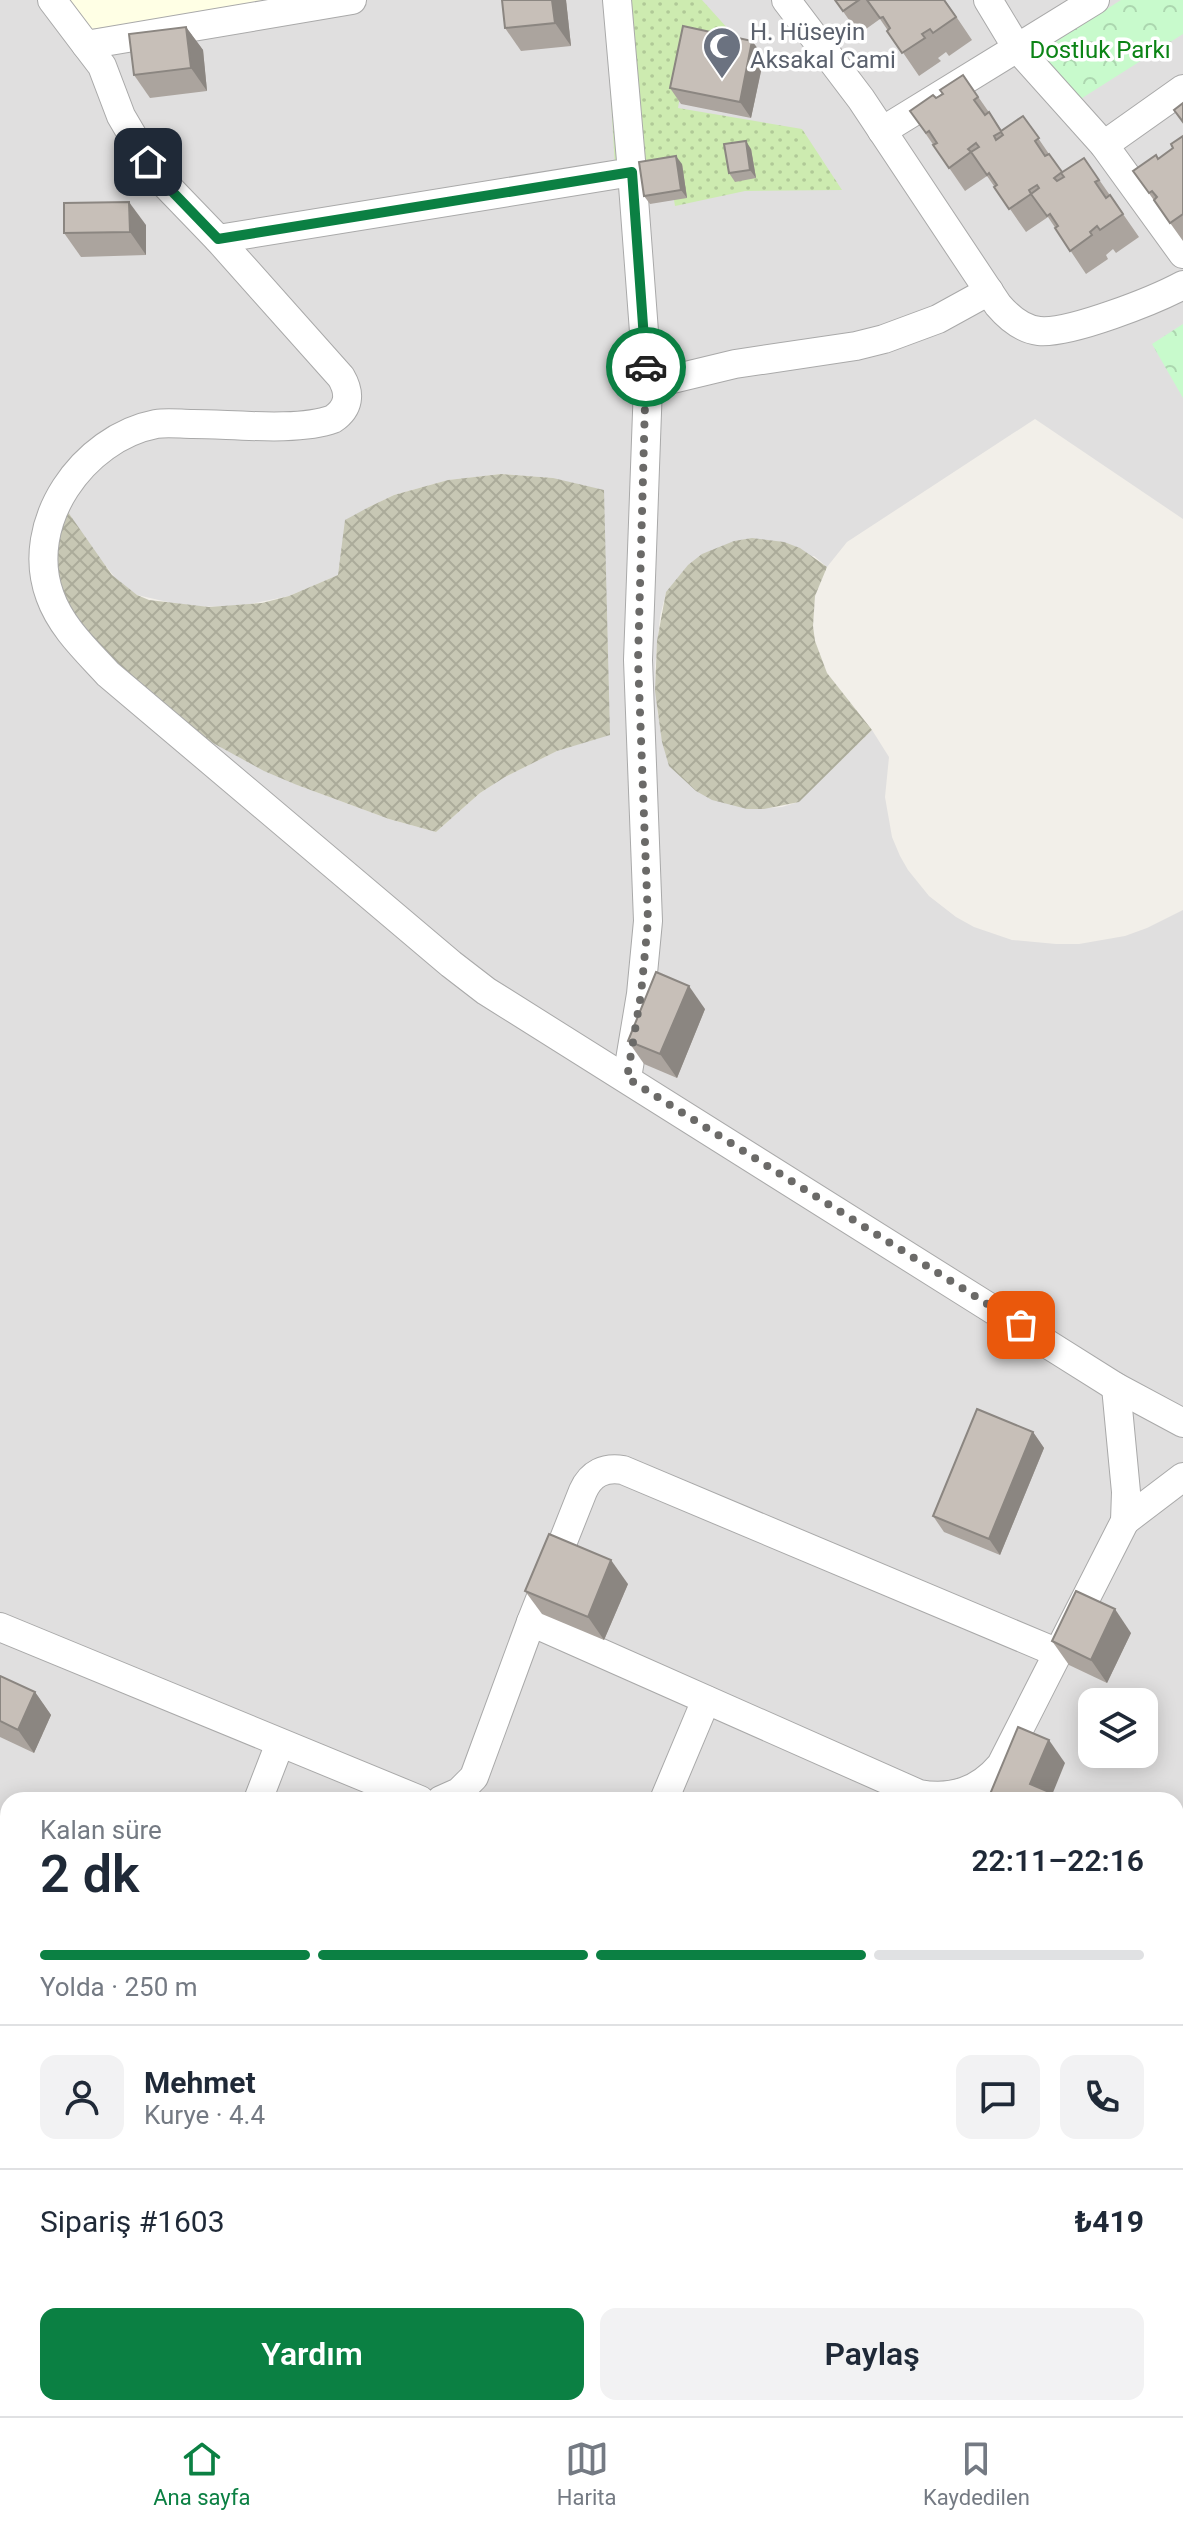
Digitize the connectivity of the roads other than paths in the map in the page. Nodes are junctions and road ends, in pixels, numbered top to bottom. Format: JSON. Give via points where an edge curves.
{"nodes":[{"id":1,"x":52,"y":0,"type":"edge"},
{"id":2,"x":352,"y":0,"type":"edge"},
{"id":3,"x":617,"y":0,"type":"edge"},
{"id":4,"x":786,"y":0,"type":"edge"},
{"id":5,"x":988,"y":0,"type":"edge"},
{"id":6,"x":1095,"y":0,"type":"edge"},
{"id":7,"x":86,"y":45,"type":"junction"},
{"id":8,"x":1017,"y":48,"type":"junction"},
{"id":9,"x":1183,"y":89,"type":"edge"},
{"id":10,"x":882,"y":131,"type":"junction"},
{"id":11,"x":1104,"y":145,"type":"junction"},
{"id":12,"x":632,"y":172,"type":"junction"},
{"id":13,"x":218,"y":239,"type":"junction"},
{"id":14,"x":1183,"y":254,"type":"edge"},
{"id":15,"x":1183,"y":285,"type":"edge"},
{"id":16,"x":989,"y":291,"type":"junction"},
{"id":17,"x":648,"y":385,"type":"junction"},
{"id":18,"x":627,"y":1078,"type":"junction"},
{"id":19,"x":1116,"y":1387,"type":"junction"},
{"id":20,"x":1183,"y":1423,"type":"edge"},
{"id":21,"x":1183,"y":1477,"type":"edge"},
{"id":22,"x":1125,"y":1521,"type":"junction"},
{"id":23,"x":531,"y":1622,"type":"junction"},
{"id":24,"x":0,"y":1627,"type":"edge"},
{"id":25,"x":1058,"y":1653,"type":"junction"},
{"id":26,"x":706,"y":1700,"type":"junction"},
{"id":27,"x":280,"y":1743,"type":"junction"},
{"id":28,"x":261,"y":1792,"type":"edge"},
{"id":29,"x":400,"y":1792,"type":"edge"},
{"id":30,"x":459,"y":1792,"type":"edge"},
{"id":31,"x":667,"y":1792,"type":"edge"},
{"id":32,"x":914,"y":1792,"type":"edge"},
{"id":33,"x":962,"y":1792,"type":"edge"}],
"edges":[{"from":1,"to":7,"type":"street"},
{"from":2,"to":7,"type":"street"},
{"from":3,"to":12,"type":"street"},
{"from":4,"to":10,"type":"street"},
{"from":5,"to":8,"type":"street"},
{"from":6,"to":8,"type":"street"},
{"from":7,"to":13,"type":"street","via":[[102,66],[121,116],[148,162]]},
{"from":8,"to":10,"type":"street"},
{"from":8,"to":11,"type":"street"},
{"from":9,"to":11,"type":"street"},
{"from":10,"to":16,"type":"street"},
{"from":11,"to":14,"type":"street"},
{"from":12,"to":13,"type":"street"},
{"from":12,"to":17,"type":"street"},
{"from":13,"to":18,"type":"street","via":[[341,377],[346,404],[333,419],[298,425],[158,423],[104,448],[77,472],[52,513],[43,558],[54,607],[108,674],[451,964]]},
{"from":15,"to":16,"type":"street","via":[[1155,300],[1050,331],[1015,322]]},
{"from":16,"to":17,"type":"street","via":[[938,319],[884,339]]},
{"from":17,"to":18,"type":"street","via":[[638,660],[648,921]]},
{"from":18,"to":19,"type":"street"},
{"from":19,"to":20,"type":"street"},
{"from":19,"to":22,"type":"street"},
{"from":21,"to":22,"type":"street"},
{"from":22,"to":25,"type":"street"},
{"from":23,"to":25,"type":"street","via":[[587,1483],[599,1472],[615,1468]]},
{"from":23,"to":26,"type":"street"},
{"from":23,"to":30,"type":"street","via":[[474,1777]]},
{"from":24,"to":27,"type":"street"},
{"from":25,"to":33,"type":"street","via":[[1001,1765],[980,1785]]},
{"from":26,"to":31,"type":"street"},
{"from":26,"to":32,"type":"street"},
{"from":27,"to":28,"type":"street"},
{"from":27,"to":29,"type":"street"}]}
